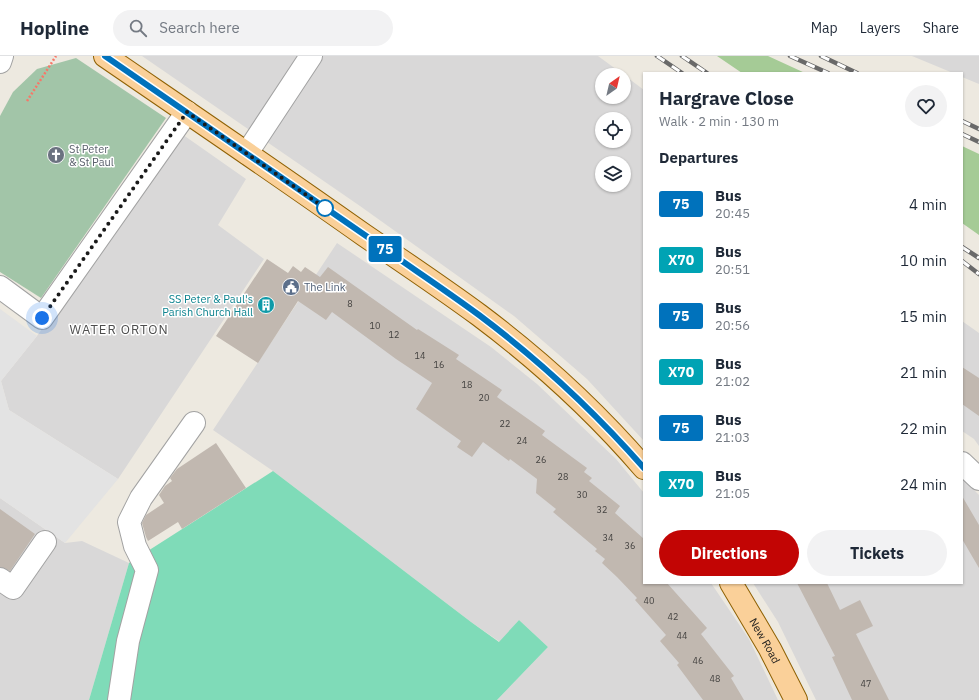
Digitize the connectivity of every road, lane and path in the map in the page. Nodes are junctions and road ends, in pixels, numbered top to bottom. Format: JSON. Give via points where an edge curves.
{"nodes":[{"id":1,"x":2,"y":56,"type":"edge"},
{"id":2,"x":56,"y":56,"type":"edge"},
{"id":3,"x":105,"y":56,"type":"edge"},
{"id":4,"x":311,"y":56,"type":"edge"},
{"id":5,"x":0,"y":62,"type":"edge"},
{"id":6,"x":27,"y":101,"type":"dead end"},
{"id":7,"x":187,"y":112,"type":"junction"},
{"id":8,"x":247,"y":153,"type":"junction"},
{"id":9,"x":0,"y":287,"type":"edge"},
{"id":10,"x":194,"y":423,"type":"dead end"},
{"id":11,"x":963,"y":464,"type":"edge"},
{"id":12,"x":643,"y":467,"type":"edge"},
{"id":13,"x":979,"y":479,"type":"edge"},
{"id":14,"x":45,"y":542,"type":"dead end"},
{"id":15,"x":0,"y":579,"type":"edge"},
{"id":16,"x":732,"y":584,"type":"edge"},
{"id":17,"x":119,"y":700,"type":"edge"},
{"id":18,"x":796,"y":700,"type":"edge"}],
"edges":[{"from":1,"to":5,"type":"street"},
{"from":2,"to":6,"type":"path"},
{"from":3,"to":7,"type":"main road"},
{"from":4,"to":8,"type":"street"},
{"from":7,"to":8,"type":"main road"},
{"from":7,"to":9,"type":"street","via":[[42,318]]},
{"from":8,"to":12,"type":"main road","via":[[479,315],[585,405]]},
{"from":10,"to":17,"type":"street","via":[[141,498],[129,522],[135,546],[147,570],[128,641]]},
{"from":11,"to":13,"type":"street"},
{"from":14,"to":15,"type":"street","via":[[13,588]]},
{"from":16,"to":18,"type":"main road","name":"New Road"}]}
